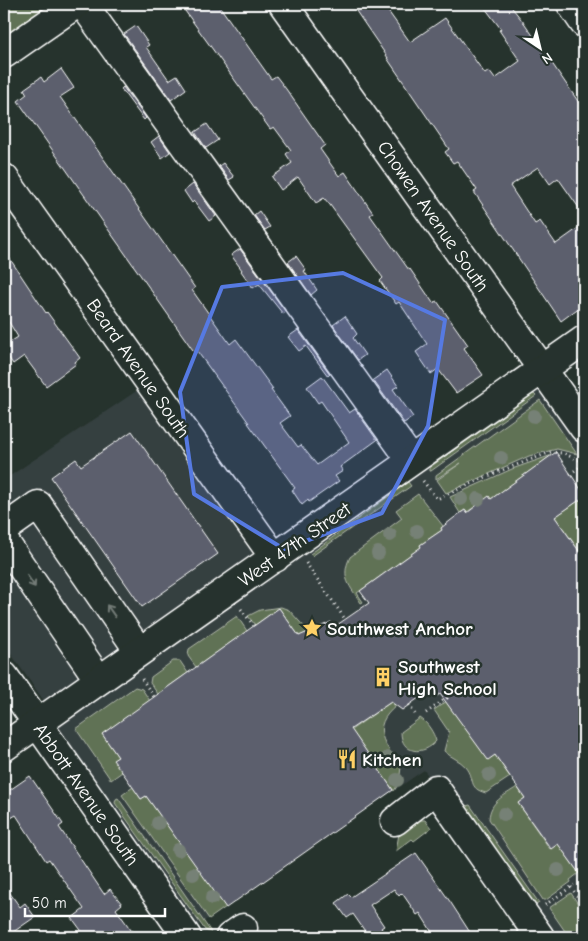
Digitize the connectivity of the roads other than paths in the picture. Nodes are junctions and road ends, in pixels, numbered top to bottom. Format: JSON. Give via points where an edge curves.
{"nodes":[{"id":1,"x":76,"y":4,"type":"edge"},
{"id":2,"x":84,"y":4,"type":"edge"},
{"id":3,"x":284,"y":4,"type":"edge"},
{"id":4,"x":570,"y":4,"type":"edge"},
{"id":5,"x":584,"y":23,"type":"edge"},
{"id":6,"x":4,"y":54,"type":"edge"},
{"id":7,"x":4,"y":178,"type":"edge"},
{"id":8,"x":584,"y":340,"type":"edge"},
{"id":9,"x":542,"y":369,"type":"junction"},
{"id":10,"x":584,"y":428,"type":"edge"},
{"id":11,"x":417,"y":470,"type":"junction"},
{"id":12,"x":4,"y":529,"type":"edge"},
{"id":13,"x":4,"y":541,"type":"edge"},
{"id":14,"x":275,"y":558,"type":"junction"},
{"id":15,"x":139,"y":651,"type":"junction"},
{"id":16,"x":4,"y":676,"type":"edge"},
{"id":17,"x":99,"y":680,"type":"junction"},
{"id":18,"x":37,"y":724,"type":"junction"},
{"id":19,"x":4,"y":747,"type":"edge"},
{"id":20,"x":395,"y":821,"type":"dead end"},
{"id":21,"x":187,"y":937,"type":"edge"},
{"id":22,"x":540,"y":937,"type":"edge"}],
"edges":[{"from":1,"to":6,"type":"street"},
{"from":2,"to":11,"type":"street"},
{"from":3,"to":9,"type":"street","name":"Chowen Avenue South"},
{"from":4,"to":5,"type":"street"},
{"from":7,"to":14,"type":"street","name":"Beard Avenue South"},
{"from":8,"to":9,"type":"street","name":"West 47th Street"},
{"from":9,"to":10,"type":"street","name":"Chowen Avenue South"},
{"from":9,"to":11,"type":"street","name":"West 47th Street"},
{"from":11,"to":14,"type":"street","name":"West 47th Street"},
{"from":15,"to":12,"type":"street","one_way":true,"via":[[38,505]]},
{"from":13,"to":17,"type":"street","one_way":true},
{"from":14,"to":15,"type":"street","name":"West 47th Street"},
{"from":15,"to":17,"type":"street","name":"West 47th Street"},
{"from":16,"to":18,"type":"street","name":"Abbott Avenue South"},
{"from":17,"to":18,"type":"street","name":"West 47th Street"},
{"from":18,"to":19,"type":"street","name":"West 47th Street"},
{"from":18,"to":21,"type":"street","name":"Abbott Avenue South"},
{"from":20,"to":22,"type":"street","via":[[436,789]]}]}
